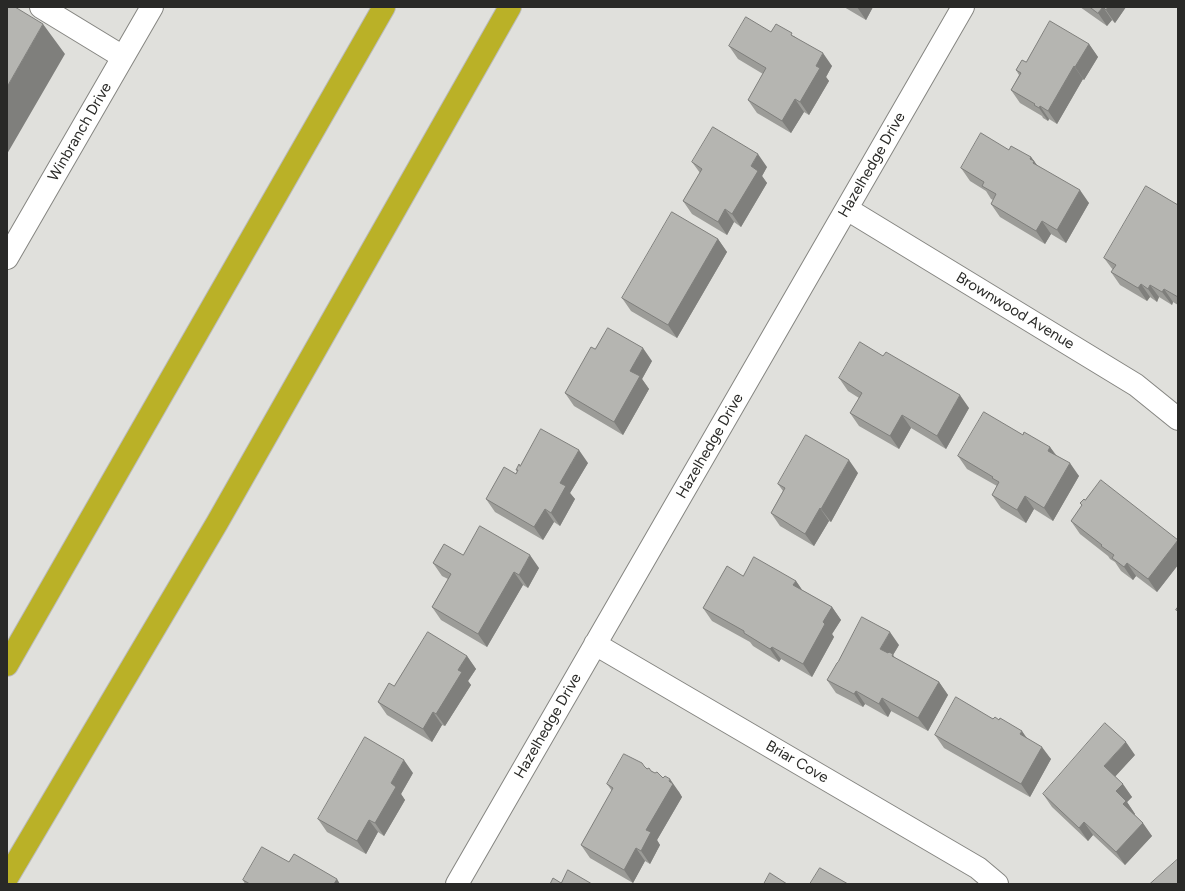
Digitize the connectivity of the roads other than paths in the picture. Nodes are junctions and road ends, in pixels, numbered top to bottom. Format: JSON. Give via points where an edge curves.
{"nodes":[{"id":1,"x":41,"y":7,"type":"edge"},
{"id":2,"x":152,"y":7,"type":"edge"},
{"id":3,"x":384,"y":7,"type":"edge"},
{"id":4,"x":510,"y":7,"type":"edge"},
{"id":5,"x":963,"y":7,"type":"edge"},
{"id":6,"x":123,"y":57,"type":"junction"},
{"id":7,"x":847,"y":208,"type":"junction"},
{"id":8,"x":7,"y":258,"type":"edge"},
{"id":9,"x":1178,"y":419,"type":"edge"},
{"id":10,"x":595,"y":644,"type":"junction"},
{"id":11,"x":7,"y":665,"type":"edge"},
{"id":12,"x":7,"y":878,"type":"edge"},
{"id":13,"x":457,"y":884,"type":"edge"},
{"id":14,"x":997,"y":884,"type":"edge"}],
"edges":[{"from":1,"to":6,"type":"street"},
{"from":2,"to":6,"type":"street","name":"Winbranch Drive"},
{"from":3,"to":11,"type":"highway"},
{"from":4,"to":12,"type":"highway","via":[[217,523]]},
{"from":5,"to":7,"type":"street","name":"Hazelhedge Drive"},
{"from":6,"to":8,"type":"street","name":"Winbranch Drive"},
{"from":7,"to":9,"type":"street","name":"Brownwood Avenue","via":[[1136,385]]},
{"from":7,"to":10,"type":"street","name":"Hazelhedge Drive"},
{"from":10,"to":13,"type":"street","name":"Hazelhedge Drive"},
{"from":10,"to":14,"type":"street","name":"Briar Cove","via":[[978,868]]}]}
